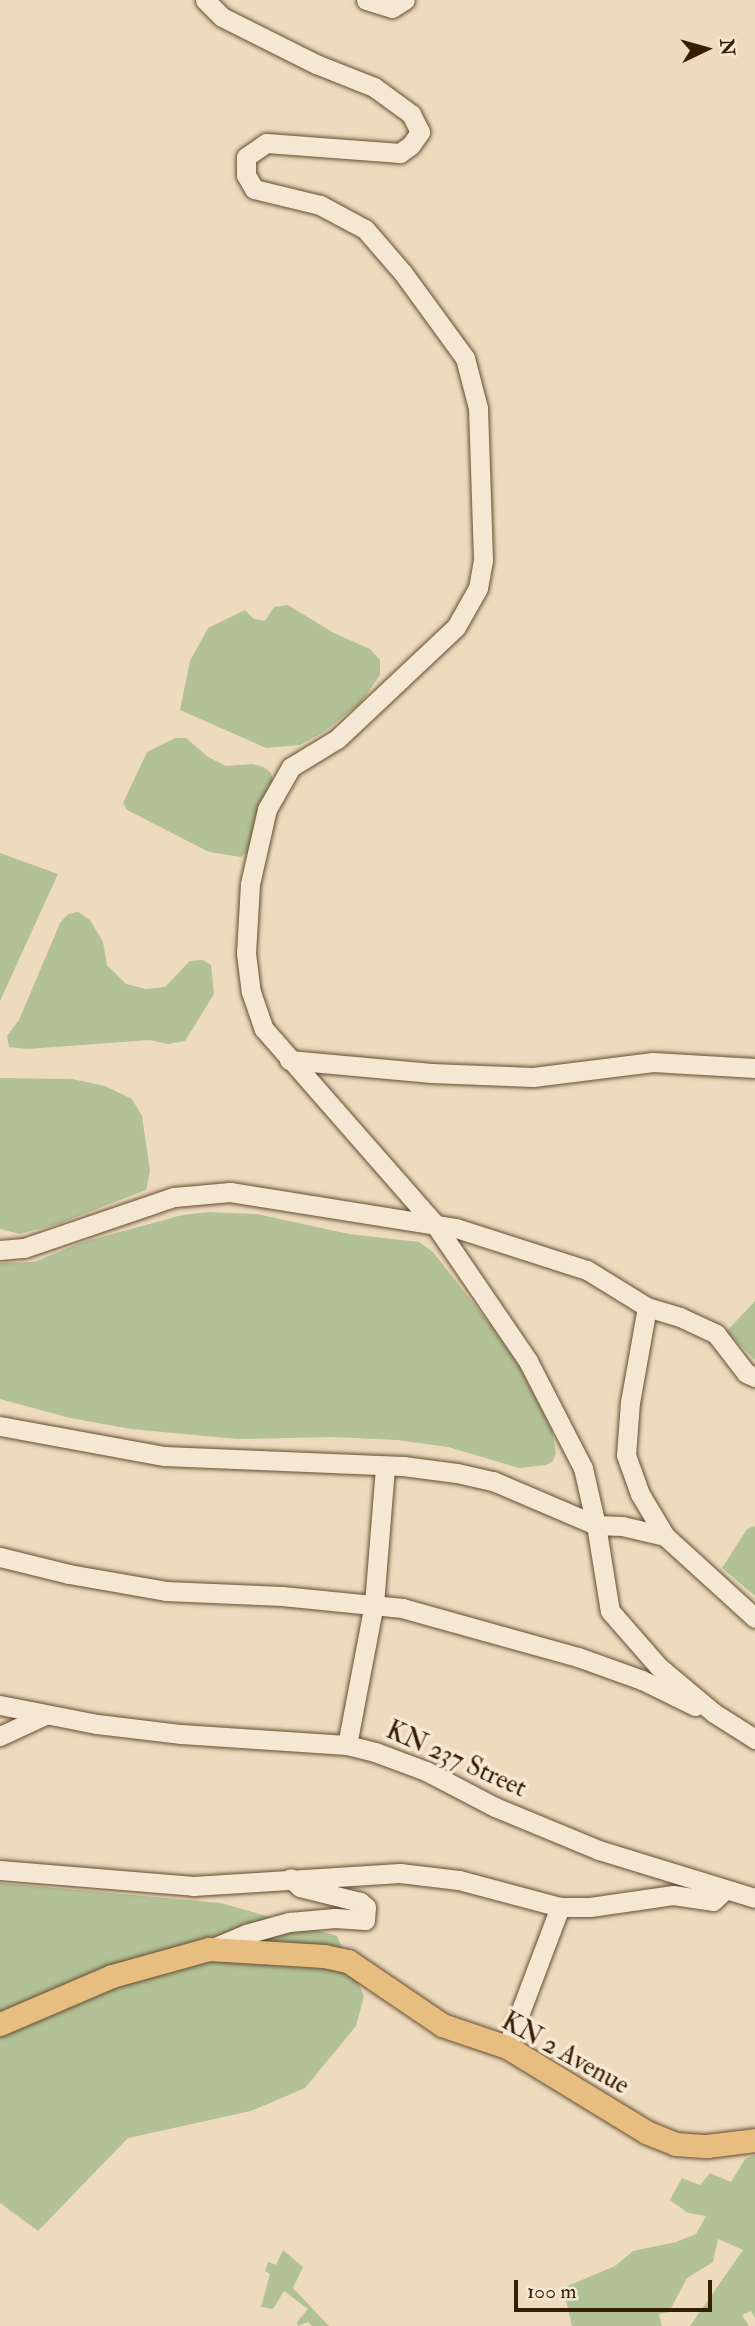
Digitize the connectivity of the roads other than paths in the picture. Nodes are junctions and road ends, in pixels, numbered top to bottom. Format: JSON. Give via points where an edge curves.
{"nodes":[{"id":1,"x":205,"y":0,"type":"edge"},
{"id":2,"x":366,"y":0,"type":"edge"},
{"id":3,"x":405,"y":0,"type":"edge"},
{"id":4,"x":289,"y":1060,"type":"junction"},
{"id":5,"x":755,"y":1068,"type":"edge"},
{"id":6,"x":434,"y":1223,"type":"junction"},
{"id":7,"x":0,"y":1250,"type":"edge"},
{"id":8,"x":647,"y":1307,"type":"junction"},
{"id":9,"x":755,"y":1377,"type":"edge"},
{"id":10,"x":0,"y":1426,"type":"edge"},
{"id":11,"x":385,"y":1466,"type":"junction"},
{"id":12,"x":596,"y":1525,"type":"junction"},
{"id":13,"x":666,"y":1536,"type":"junction"},
{"id":14,"x":0,"y":1557,"type":"edge"},
{"id":15,"x":374,"y":1604,"type":"junction"},
{"id":16,"x":755,"y":1618,"type":"edge"},
{"id":17,"x":0,"y":1705,"type":"edge"},
{"id":18,"x":714,"y":1713,"type":"junction"},
{"id":19,"x":45,"y":1715,"type":"junction"},
{"id":20,"x":0,"y":1737,"type":"edge"},
{"id":21,"x":755,"y":1739,"type":"edge"},
{"id":22,"x":347,"y":1745,"type":"junction"},
{"id":23,"x":0,"y":1870,"type":"edge"},
{"id":24,"x":290,"y":1878,"type":"junction"},
{"id":25,"x":725,"y":1890,"type":"junction"},
{"id":26,"x":755,"y":1898,"type":"edge"},
{"id":27,"x":560,"y":1906,"type":"junction"},
{"id":28,"x":209,"y":1949,"type":"junction"},
{"id":29,"x":0,"y":2024,"type":"edge"},
{"id":30,"x":507,"y":2047,"type":"junction"},
{"id":31,"x":755,"y":2140,"type":"edge"}],
"edges":[{"from":1,"to":4,"type":"street","via":[[222,16],[316,64],[374,87],[411,114],[420,132],[400,153],[266,144],[246,157],[246,175],[254,189],[320,205],[365,229],[465,358],[478,408],[483,560],[478,588],[457,627],[338,739],[291,767],[267,809],[250,884],[246,953],[251,992],[264,1030]]},
{"from":2,"to":3,"type":"street","via":[[391,8]]},
{"from":4,"to":5,"type":"street","via":[[431,1073],[533,1076],[653,1062]]},
{"from":4,"to":6,"type":"street"},
{"from":6,"to":7,"type":"street","via":[[230,1192],[174,1197],[24,1248]]},
{"from":6,"to":8,"type":"street","via":[[587,1270]]},
{"from":6,"to":12,"type":"street","via":[[550,1402],[583,1468]]},
{"from":8,"to":9,"type":"street","via":[[716,1335],[746,1373]]},
{"from":8,"to":13,"type":"street","via":[[626,1455],[640,1493]]},
{"from":10,"to":11,"type":"street","via":[[164,1456]]},
{"from":11,"to":12,"type":"street","via":[[492,1481]]},
{"from":11,"to":15,"type":"street"},
{"from":12,"to":13,"type":"street"},
{"from":12,"to":18,"type":"street","via":[[610,1611],[659,1667]]},
{"from":13,"to":16,"type":"street"},
{"from":14,"to":15,"type":"street","via":[[166,1591]]},
{"from":15,"to":18,"type":"street","via":[[579,1657],[642,1679]]},
{"from":15,"to":22,"type":"street"},
{"from":17,"to":19,"type":"street","name":"KN 237 Street"},
{"from":18,"to":21,"type":"street"},
{"from":19,"to":20,"type":"street"},
{"from":19,"to":22,"type":"street","name":"KN 237 Street","via":[[181,1734]]},
{"from":22,"to":25,"type":"street","name":"KN 237 Street","via":[[426,1771],[495,1807],[600,1850]]},
{"from":23,"to":24,"type":"street","via":[[193,1886]]},
{"from":24,"to":27,"type":"street","via":[[429,1875]]},
{"from":24,"to":28,"type":"street","via":[[300,1888],[360,1902],[366,1907],[365,1920],[289,1922]]},
{"from":25,"to":26,"type":"street","name":"KN 237 Street"},
{"from":25,"to":27,"type":"street","via":[[713,1901],[673,1895],[590,1907]]},
{"from":27,"to":30,"type":"street"},
{"from":28,"to":29,"type":"main road","name":"KN 2 Avenue","via":[[112,1976]]},
{"from":28,"to":30,"type":"main road","name":"KN 2 Avenue","via":[[348,1961],[442,2025]]},
{"from":30,"to":31,"type":"main road","name":"KN 2 Avenue","via":[[646,2132],[675,2144],[708,2146]]}]}
